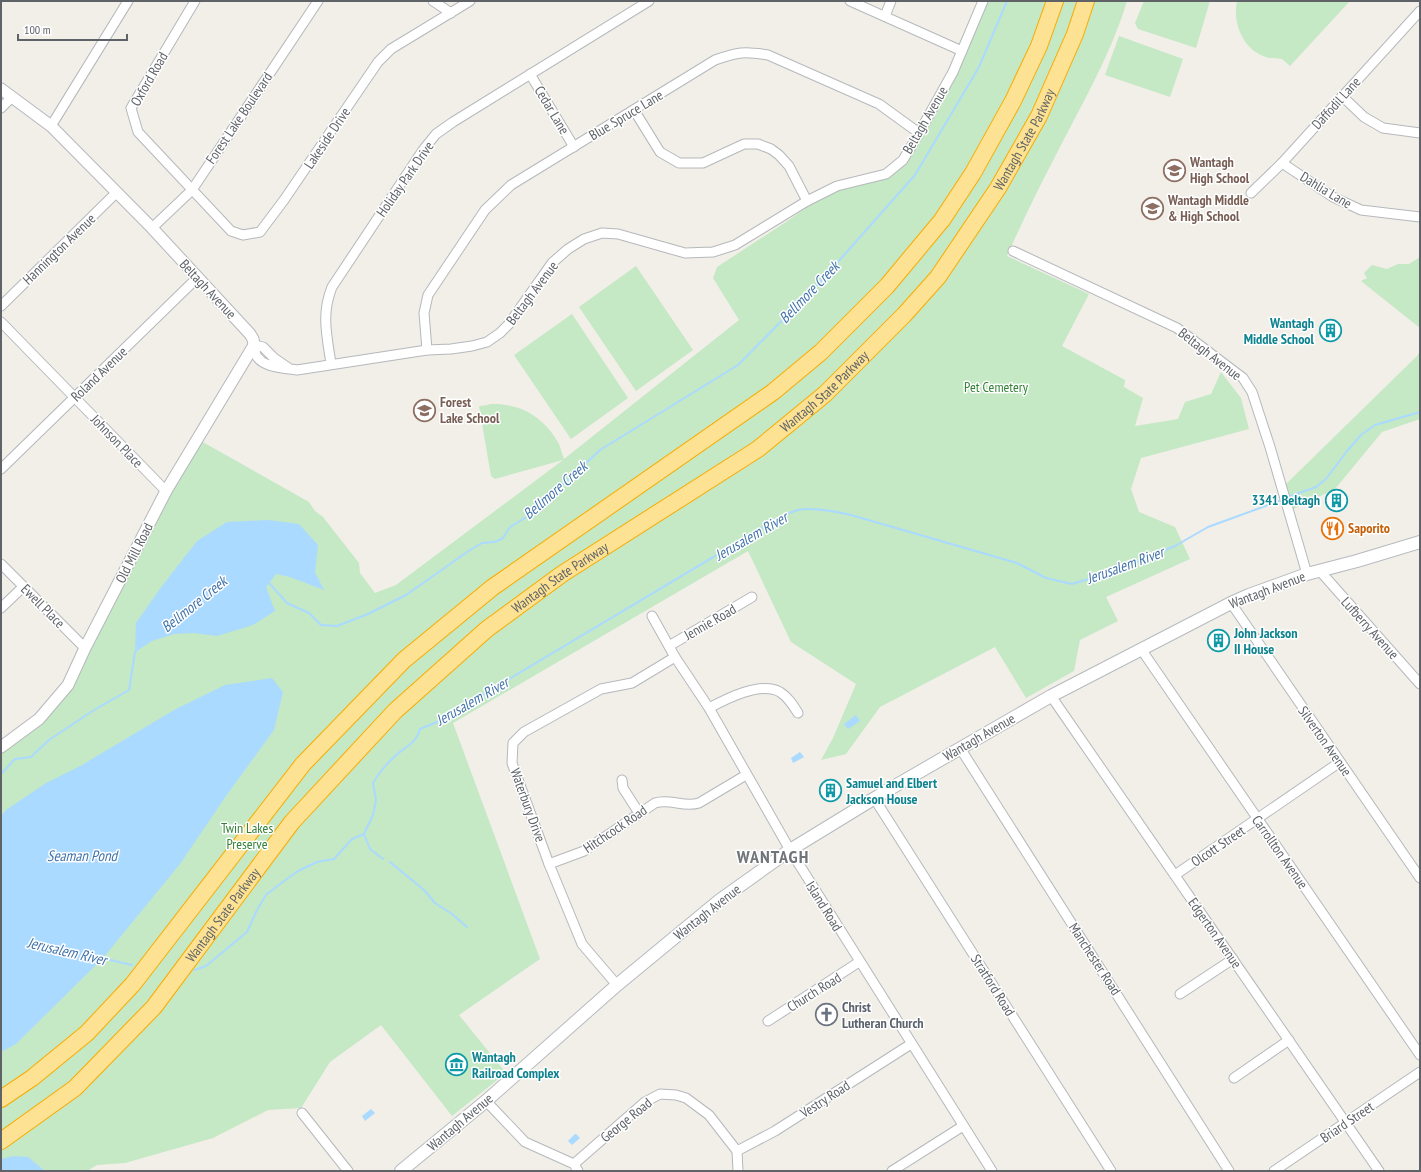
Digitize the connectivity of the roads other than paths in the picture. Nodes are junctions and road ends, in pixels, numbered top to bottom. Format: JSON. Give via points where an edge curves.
{"nodes":[{"id":1,"x":128,"y":1,"type":"edge"},
{"id":2,"x":195,"y":1,"type":"edge"},
{"id":3,"x":318,"y":1,"type":"edge"},
{"id":4,"x":434,"y":1,"type":"edge"},
{"id":5,"x":470,"y":1,"type":"edge"},
{"id":6,"x":649,"y":1,"type":"edge"},
{"id":7,"x":850,"y":1,"type":"edge"},
{"id":8,"x":891,"y":1,"type":"edge"},
{"id":9,"x":983,"y":1,"type":"edge"},
{"id":10,"x":1055,"y":1,"type":"edge"},
{"id":11,"x":1086,"y":1,"type":"edge"},
{"id":12,"x":1420,"y":11,"type":"edge"},
{"id":13,"x":451,"y":13,"type":"junction"},
{"id":14,"x":885,"y":16,"type":"junction"},
{"id":15,"x":962,"y":51,"type":"junction"},
{"id":16,"x":530,"y":74,"type":"junction"},
{"id":17,"x":1,"y":89,"type":"edge"},
{"id":18,"x":1342,"y":96,"type":"junction"},
{"id":19,"x":12,"y":97,"type":"junction"},
{"id":20,"x":1,"y":108,"type":"edge"},
{"id":21,"x":634,"y":110,"type":"junction"},
{"id":22,"x":51,"y":126,"type":"junction"},
{"id":23,"x":919,"y":133,"type":"junction"},
{"id":24,"x":1420,"y":133,"type":"edge"},
{"id":25,"x":574,"y":146,"type":"junction"},
{"id":26,"x":1282,"y":163,"type":"junction"},
{"id":27,"x":192,"y":190,"type":"junction"},
{"id":28,"x":117,"y":192,"type":"junction"},
{"id":29,"x":1252,"y":193,"type":"dead end"},
{"id":30,"x":807,"y":201,"type":"junction"},
{"id":31,"x":1420,"y":216,"type":"edge"},
{"id":32,"x":152,"y":228,"type":"junction"},
{"id":33,"x":1013,"y":251,"type":"dead end"},
{"id":34,"x":197,"y":278,"type":"junction"},
{"id":35,"x":1,"y":306,"type":"edge"},
{"id":36,"x":1,"y":322,"type":"edge"},
{"id":37,"x":254,"y":346,"type":"junction"},
{"id":38,"x":427,"y":350,"type":"junction"},
{"id":39,"x":331,"y":364,"type":"junction"},
{"id":40,"x":75,"y":397,"type":"junction"},
{"id":41,"x":1,"y":469,"type":"edge"},
{"id":42,"x":166,"y":491,"type":"junction"},
{"id":43,"x":1420,"y":542,"type":"edge"},
{"id":44,"x":1,"y":564,"type":"edge"},
{"id":45,"x":1320,"y":571,"type":"junction"},
{"id":46,"x":1307,"y":574,"type":"junction"},
{"id":47,"x":23,"y":587,"type":"junction"},
{"id":48,"x":752,"y":597,"type":"dead end"},
{"id":49,"x":1231,"y":603,"type":"junction"},
{"id":50,"x":1,"y":608,"type":"edge"},
{"id":51,"x":652,"y":616,"type":"dead end"},
{"id":52,"x":668,"y":646,"type":"junction"},
{"id":53,"x":85,"y":648,"type":"junction"},
{"id":54,"x":1141,"y":649,"type":"junction"},
{"id":55,"x":675,"y":657,"type":"junction"},
{"id":56,"x":1420,"y":684,"type":"edge"},
{"id":57,"x":1051,"y":696,"type":"junction"},
{"id":58,"x":708,"y":708,"type":"junction"},
{"id":59,"x":798,"y":713,"type":"dead end"},
{"id":60,"x":1,"y":746,"type":"edge"},
{"id":61,"x":960,"y":748,"type":"junction"},
{"id":62,"x":1340,"y":762,"type":"junction"},
{"id":63,"x":746,"y":775,"type":"junction"},
{"id":64,"x":622,"y":780,"type":"dead end"},
{"id":65,"x":874,"y":798,"type":"junction"},
{"id":66,"x":639,"y":813,"type":"junction"},
{"id":67,"x":1258,"y":819,"type":"junction"},
{"id":68,"x":790,"y":850,"type":"junction"},
{"id":69,"x":549,"y":864,"type":"junction"},
{"id":70,"x":1175,"y":875,"type":"junction"},
{"id":71,"x":1420,"y":878,"type":"edge"},
{"id":72,"x":1233,"y":959,"type":"junction"},
{"id":73,"x":860,"y":962,"type":"junction"},
{"id":74,"x":616,"y":985,"type":"junction"},
{"id":75,"x":1180,"y":994,"type":"dead end"},
{"id":76,"x":768,"y":1021,"type":"dead end"},
{"id":77,"x":1289,"y":1040,"type":"junction"},
{"id":78,"x":911,"y":1044,"type":"junction"},
{"id":79,"x":1420,"y":1054,"type":"edge"},
{"id":80,"x":1420,"y":1072,"type":"edge"},
{"id":81,"x":1234,"y":1078,"type":"dead end"},
{"id":82,"x":1,"y":1099,"type":"edge"},
{"id":83,"x":486,"y":1101,"type":"junction"},
{"id":84,"x":302,"y":1113,"type":"dead end"},
{"id":85,"x":1346,"y":1123,"type":"junction"},
{"id":86,"x":964,"y":1126,"type":"junction"},
{"id":87,"x":1,"y":1141,"type":"edge"},
{"id":88,"x":738,"y":1151,"type":"junction"},
{"id":89,"x":576,"y":1167,"type":"edge"},
{"id":90,"x":405,"y":1170,"type":"edge"},
{"id":91,"x":348,"y":1171,"type":"edge"},
{"id":92,"x":738,"y":1171,"type":"edge"},
{"id":93,"x":892,"y":1171,"type":"edge"},
{"id":94,"x":992,"y":1171,"type":"edge"},
{"id":95,"x":1111,"y":1171,"type":"edge"},
{"id":96,"x":1230,"y":1171,"type":"edge"},
{"id":97,"x":1274,"y":1171,"type":"edge"},
{"id":98,"x":1379,"y":1171,"type":"edge"}],
"edges":[{"from":1,"to":22,"type":"street"},
{"from":2,"to":27,"type":"street","name":"Oxford Road","via":[[131,108],[138,132]]},
{"from":3,"to":27,"type":"street","name":"Forest Lake Boulevard"},
{"from":4,"to":13,"type":"street"},
{"from":5,"to":13,"type":"street","name":"Lakeside Drive"},
{"from":6,"to":16,"type":"street","name":"Holiday Park Drive"},
{"from":7,"to":14,"type":"street"},
{"from":8,"to":14,"type":"street"},
{"from":9,"to":15,"type":"street","name":"Beltagh Avenue"},
{"from":10,"to":82,"type":"highway","name":"Wantagh State Parkway","via":[[1039,46],[1013,101],[973,173],[942,220],[887,286],[821,352],[773,392],[493,587],[404,660],[303,764],[133,984],[87,1033],[32,1078]]},
{"from":11,"to":87,"type":"highway","name":"Wantagh State Parkway","via":[[1075,34],[1039,116],[998,188],[938,277],[904,315],[825,394],[758,448],[562,574],[487,629],[395,711],[292,822],[154,1007],[75,1088]]},
{"from":12,"to":18,"type":"street","name":"Daffodil Lane"},
{"from":13,"to":27,"type":"street","name":"Lakeside Drive","via":[[391,49],[378,62],[260,232],[243,235],[231,231]]},
{"from":14,"to":15,"type":"street"},
{"from":15,"to":23,"type":"street","name":"Beltagh Avenue"},
{"from":16,"to":25,"type":"street","name":"Cedar Lane"},
{"from":16,"to":39,"type":"street","name":"Holiday Park Drive","via":[[436,134],[423,150],[332,287],[325,316]]},
{"from":17,"to":19,"type":"street","name":"Beltagh Avenue"},
{"from":18,"to":24,"type":"street","via":[[1364,118],[1383,128]]},
{"from":18,"to":26,"type":"street","name":"Daffodil Lane"},
{"from":19,"to":20,"type":"street"},
{"from":19,"to":22,"type":"street","name":"Beltagh Avenue"},
{"from":21,"to":23,"type":"street","name":"Blue Spruce Lane","via":[[715,60],[734,53],[749,52],[768,55],[879,104]]},
{"from":21,"to":25,"type":"street","name":"Blue Spruce Lane"},
{"from":21,"to":30,"type":"street","via":[[660,152],[679,164],[704,164],[744,144],[758,144],[771,149],[789,166]]},
{"from":22,"to":28,"type":"street","name":"Beltagh Avenue"},
{"from":23,"to":30,"type":"street","name":"Beltagh Avenue","via":[[903,160],[886,174],[837,186]]},
{"from":25,"to":38,"type":"street","name":"Blue Spruce Lane","via":[[511,185],[485,210],[428,295],[424,313]]},
{"from":26,"to":29,"type":"street","name":"Daffodil Lane"},
{"from":26,"to":31,"type":"street","name":"Dahlia Lane","via":[[1333,197],[1361,210]]},
{"from":27,"to":32,"type":"street","name":"Forest Lake Boulevard"},
{"from":28,"to":32,"type":"street","name":"Beltagh Avenue"},
{"from":28,"to":35,"type":"street","name":"Hannington Avenue"},
{"from":30,"to":38,"type":"street","name":"Beltagh Avenue","via":[[735,245],[713,252],[686,253],[618,234],[602,233],[584,239],[552,263],[509,324],[493,338],[472,346]]},
{"from":32,"to":34,"type":"street","name":"Beltagh Avenue"},
{"from":33,"to":46,"type":"street","name":"Beltagh Avenue","via":[[1178,328],[1243,378],[1252,392]]},
{"from":34,"to":37,"type":"street","name":"Beltagh Avenue","via":[[250,334]]},
{"from":34,"to":40,"type":"street","name":"Roland Avenue"},
{"from":36,"to":40,"type":"street","name":"Johnson Place"},
{"from":37,"to":39,"type":"street","name":"Beltagh Avenue","via":[[256,356],[276,368],[305,370]]},
{"from":37,"to":42,"type":"street","name":"Old Mill Road"},
{"from":38,"to":39,"type":"street","name":"Beltagh Avenue"},
{"from":40,"to":41,"type":"street","name":"Roland Avenue"},
{"from":40,"to":42,"type":"street","name":"Johnson Place"},
{"from":42,"to":53,"type":"street","name":"Old Mill Road"},
{"from":43,"to":45,"type":"main road","name":"Wantagh Avenue"},
{"from":44,"to":47,"type":"street","name":"Ewell Place"},
{"from":45,"to":46,"type":"main road","name":"Wantagh Avenue"},
{"from":45,"to":56,"type":"street","name":"Lufberry Avenue"},
{"from":46,"to":49,"type":"main road","name":"Wantagh Avenue"},
{"from":47,"to":50,"type":"street"},
{"from":47,"to":53,"type":"street","name":"Ewell Place"},
{"from":48,"to":52,"type":"street","name":"Jennie Road"},
{"from":49,"to":54,"type":"main road","name":"Wantagh Avenue"},
{"from":49,"to":62,"type":"street","name":"Silverton Avenue"},
{"from":51,"to":52,"type":"street","name":"Island Road"},
{"from":52,"to":55,"type":"street","name":"Island Road"},
{"from":53,"to":60,"type":"street","name":"Old Mill Road","via":[[68,685],[39,719]]},
{"from":54,"to":57,"type":"main road","name":"Wantagh Avenue"},
{"from":54,"to":67,"type":"street","name":"Carrollton Avenue"},
{"from":55,"to":58,"type":"street","name":"Island Road"},
{"from":55,"to":69,"type":"street","name":"Waterbury Drive","via":[[632,683],[601,689],[524,732],[513,743],[512,764]]},
{"from":57,"to":61,"type":"main road","name":"Wantagh Avenue"},
{"from":57,"to":70,"type":"street","name":"Edgerton Avenue"},
{"from":58,"to":59,"type":"street","via":[[733,695],[769,689],[778,691],[788,698]]},
{"from":58,"to":63,"type":"street","name":"Island Road"},
{"from":61,"to":65,"type":"main road","name":"Wantagh Avenue"},
{"from":61,"to":96,"type":"street","name":"Manchester Road"},
{"from":62,"to":67,"type":"street","name":"Olcott Street"},
{"from":62,"to":71,"type":"street","name":"Silverton Avenue"},
{"from":63,"to":66,"type":"street","name":"Hitchcock Road","via":[[699,803],[686,805],[660,801]]},
{"from":63,"to":68,"type":"street","name":"Island Road"},
{"from":64,"to":66,"type":"street","via":[[623,788]]},
{"from":65,"to":68,"type":"main road","name":"Wantagh Avenue"},
{"from":65,"to":95,"type":"street","name":"Stratford Road"},
{"from":66,"to":69,"type":"street","name":"Hitchcock Road","via":[[584,851]]},
{"from":67,"to":70,"type":"street","name":"Olcott Street"},
{"from":67,"to":79,"type":"street","name":"Carrollton Avenue"},
{"from":68,"to":73,"type":"street","name":"Island Road"},
{"from":68,"to":74,"type":"main road","name":"Wantagh Avenue","via":[[720,900]]},
{"from":69,"to":74,"type":"street","name":"Waterbury Drive","via":[[582,944]]},
{"from":70,"to":72,"type":"street","name":"Edgerton Avenue"},
{"from":72,"to":75,"type":"street"},
{"from":72,"to":77,"type":"street","name":"Edgerton Avenue"},
{"from":73,"to":76,"type":"street","name":"Church Road"},
{"from":73,"to":78,"type":"street","name":"Island Road"},
{"from":74,"to":83,"type":"main road","name":"Wantagh Avenue"},
{"from":77,"to":81,"type":"street"},
{"from":77,"to":85,"type":"street","name":"Edgerton Avenue"},
{"from":78,"to":86,"type":"street","name":"Island Road"},
{"from":78,"to":88,"type":"street","name":"Vestry Road","via":[[775,1131]]},
{"from":80,"to":85,"type":"street","name":"Briard Street"},
{"from":83,"to":89,"type":"street","via":[[525,1142]]},
{"from":83,"to":90,"type":"main road","name":"Wantagh Avenue"},
{"from":84,"to":91,"type":"street"},
{"from":85,"to":97,"type":"street","name":"Briard Street"},
{"from":85,"to":98,"type":"street","name":"Edgerton Avenue"},
{"from":86,"to":93,"type":"street"},
{"from":86,"to":94,"type":"street","name":"Island Road"},
{"from":88,"to":89,"type":"street","name":"George Road","via":[[709,1115],[686,1098],[660,1094],[645,1102]]},
{"from":88,"to":92,"type":"street"}]}
